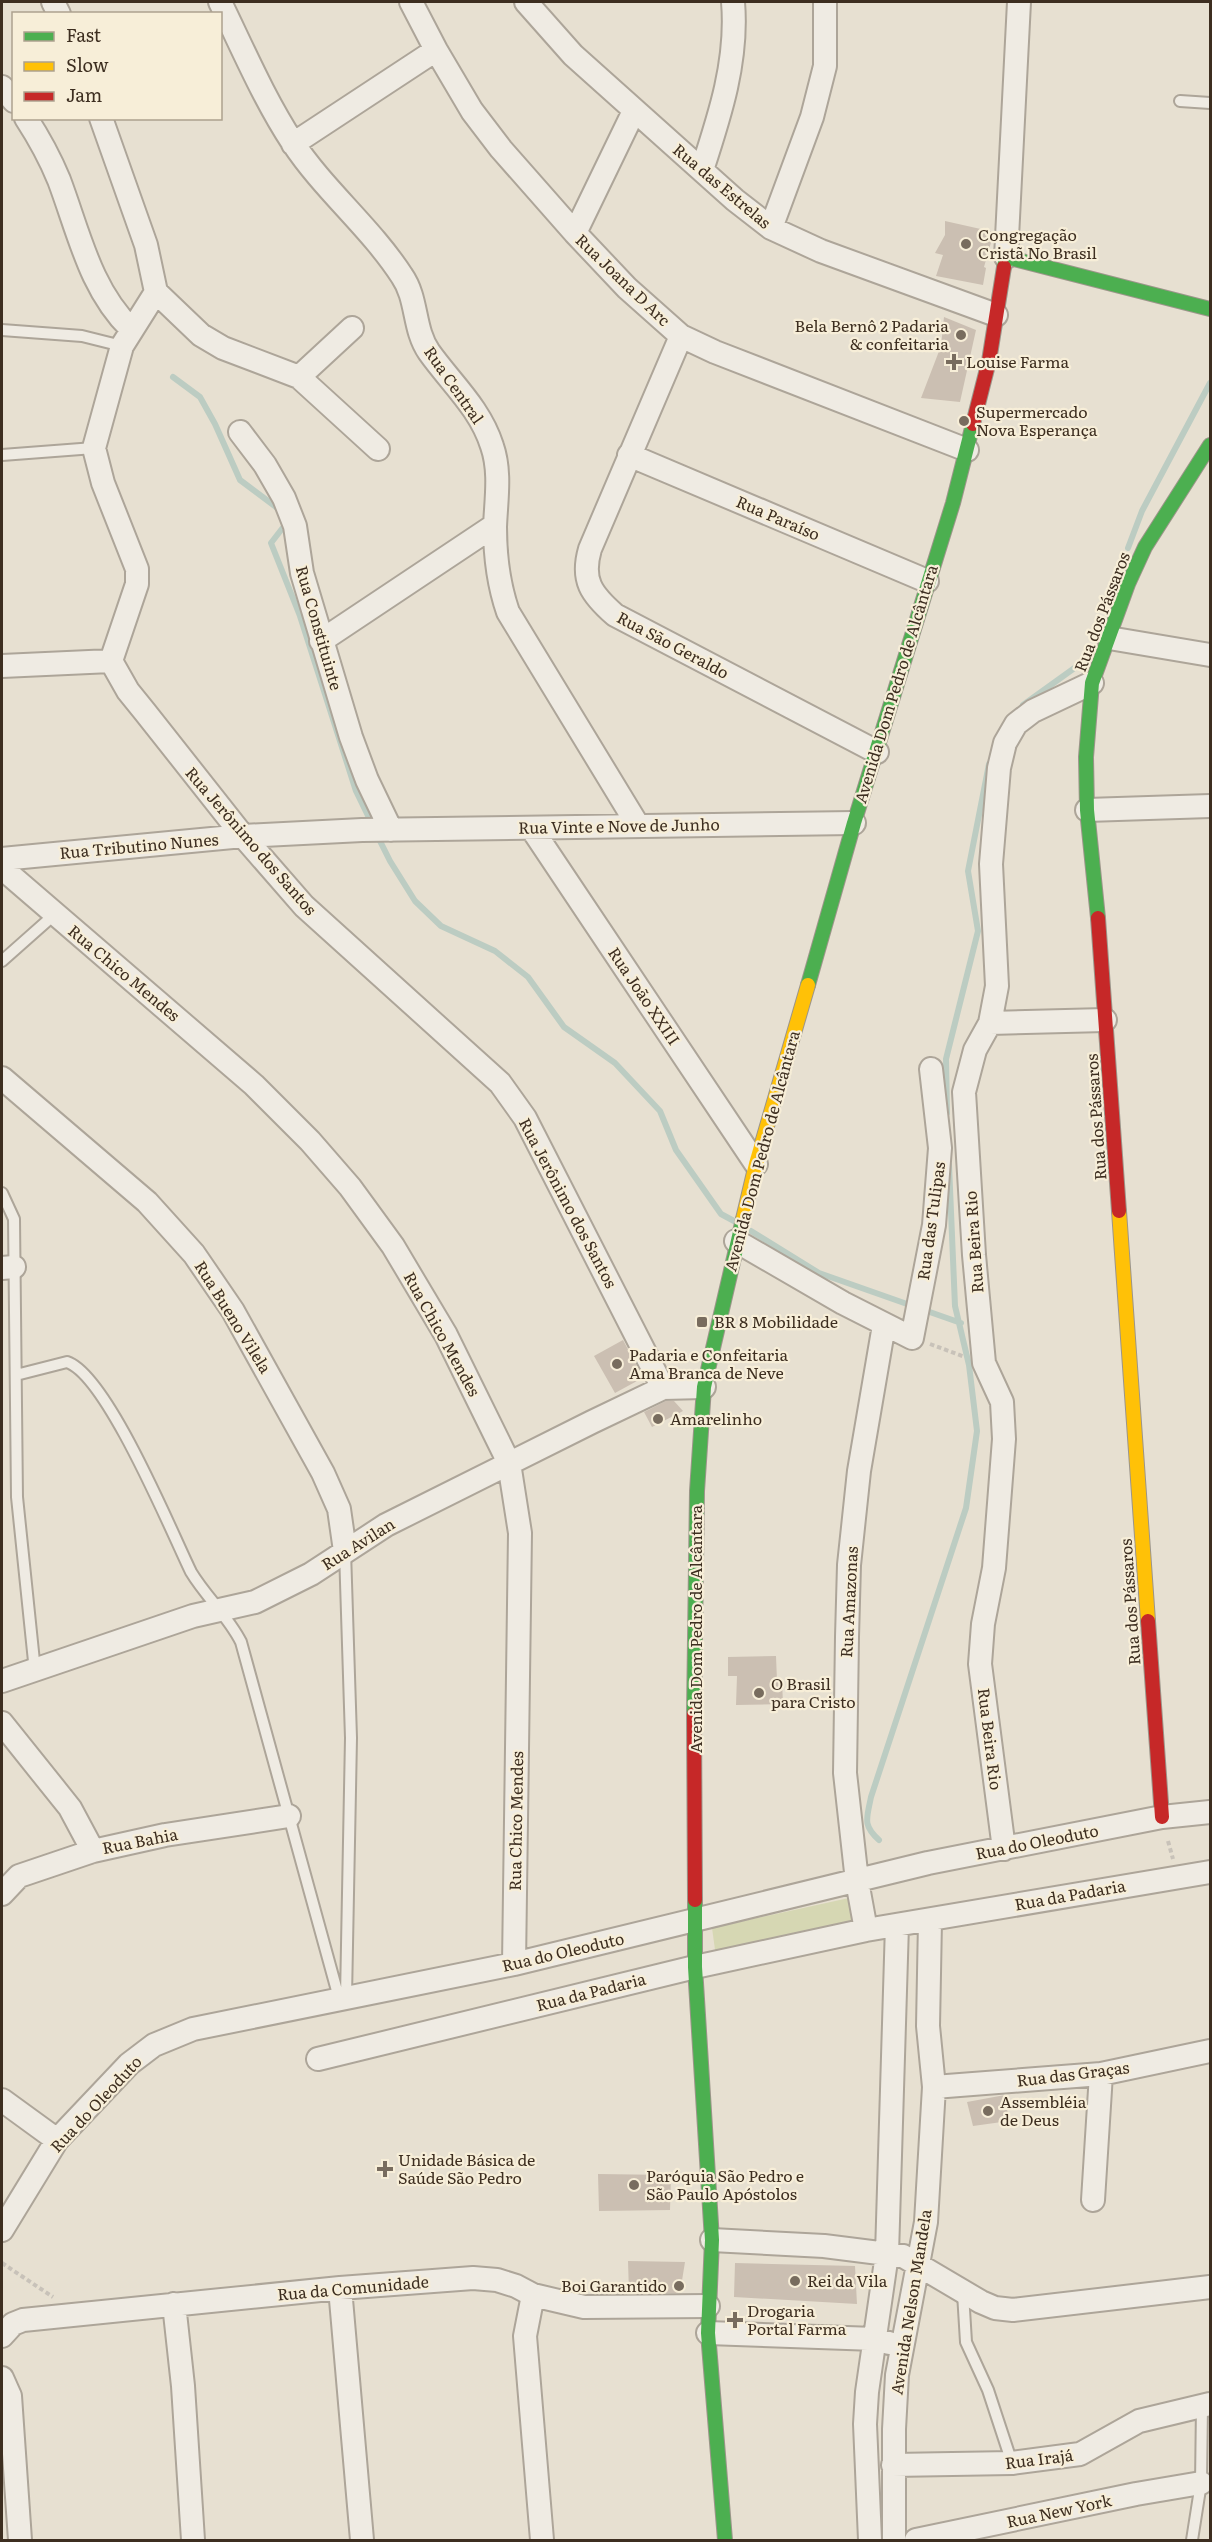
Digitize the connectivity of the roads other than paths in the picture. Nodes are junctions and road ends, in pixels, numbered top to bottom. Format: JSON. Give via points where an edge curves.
{"nodes":[{"id":1,"x":220,"y":2,"type":"edge"},
{"id":2,"x":411,"y":2,"type":"edge"},
{"id":3,"x":526,"y":2,"type":"edge"},
{"id":4,"x":733,"y":2,"type":"edge"},
{"id":5,"x":825,"y":2,"type":"edge"},
{"id":6,"x":1019,"y":2,"type":"edge"},
{"id":7,"x":436,"y":50,"type":"junction"},
{"id":8,"x":2,"y":87,"type":"edge"},
{"id":9,"x":12,"y":99,"type":"edge"},
{"id":10,"x":1180,"y":101,"type":"dead end"},
{"id":11,"x":1210,"y":103,"type":"edge"},
{"id":12,"x":634,"y":111,"type":"junction"},
{"id":13,"x":27,"y":120,"type":"edge"},
{"id":14,"x":102,"y":120,"type":"edge"},
{"id":15,"x":293,"y":144,"type":"junction"},
{"id":16,"x":702,"y":170,"type":"junction"},
{"id":17,"x":771,"y":228,"type":"junction"},
{"id":18,"x":574,"y":233,"type":"junction"},
{"id":19,"x":1006,"y":257,"type":"junction"},
{"id":20,"x":156,"y":292,"type":"junction"},
{"id":21,"x":1210,"y":309,"type":"edge"},
{"id":22,"x":996,"y":315,"type":"junction"},
{"id":23,"x":352,"y":328,"type":"dead end"},
{"id":24,"x":2,"y":330,"type":"edge"},
{"id":25,"x":681,"y":336,"type":"junction"},
{"id":26,"x":127,"y":338,"type":"junction"},
{"id":27,"x":299,"y":377,"type":"junction"},
{"id":28,"x":240,"y":432,"type":"dead end"},
{"id":29,"x":1210,"y":445,"type":"edge"},
{"id":30,"x":94,"y":448,"type":"junction"},
{"id":31,"x":378,"y":449,"type":"dead end"},
{"id":32,"x":967,"y":450,"type":"junction"},
{"id":33,"x":2,"y":455,"type":"edge"},
{"id":34,"x":629,"y":455,"type":"junction"},
{"id":35,"x":495,"y":525,"type":"junction"},
{"id":36,"x":927,"y":581,"type":"junction"},
{"id":37,"x":1109,"y":638,"type":"junction"},
{"id":38,"x":321,"y":641,"type":"junction"},
{"id":39,"x":1210,"y":655,"type":"edge"},
{"id":40,"x":111,"y":661,"type":"junction"},
{"id":41,"x":2,"y":666,"type":"edge"},
{"id":42,"x":1092,"y":683,"type":"junction"},
{"id":43,"x":878,"y":752,"type":"junction"},
{"id":44,"x":1210,"y":806,"type":"edge"},
{"id":45,"x":1087,"y":810,"type":"junction"},
{"id":46,"x":854,"y":823,"type":"junction"},
{"id":47,"x":637,"y":824,"type":"junction"},
{"id":48,"x":531,"y":829,"type":"junction"},
{"id":49,"x":379,"y":830,"type":"junction"},
{"id":50,"x":243,"y":836,"type":"junction"},
{"id":51,"x":2,"y":859,"type":"edge"},
{"id":52,"x":2,"y":868,"type":"edge"},
{"id":53,"x":55,"y":914,"type":"junction"},
{"id":54,"x":2,"y":961,"type":"edge"},
{"id":55,"x":1105,"y":1020,"type":"junction"},
{"id":56,"x":990,"y":1023,"type":"junction"},
{"id":57,"x":931,"y":1069,"type":"dead end"},
{"id":58,"x":2,"y":1078,"type":"edge"},
{"id":59,"x":756,"y":1164,"type":"junction"},
{"id":60,"x":2,"y":1193,"type":"edge"},
{"id":61,"x":737,"y":1235,"type":"junction"},
{"id":62,"x":8,"y":1267,"type":"edge"},
{"id":63,"x":884,"y":1326,"type":"junction"},
{"id":64,"x":16,"y":1374,"type":"junction"},
{"id":65,"x":704,"y":1387,"type":"junction"},
{"id":66,"x":663,"y":1388,"type":"junction"},
{"id":67,"x":509,"y":1463,"type":"junction"},
{"id":68,"x":345,"y":1551,"type":"junction"},
{"id":69,"x":219,"y":1609,"type":"junction"},
{"id":70,"x":35,"y":1671,"type":"junction"},
{"id":71,"x":2,"y":1681,"type":"edge"},
{"id":72,"x":2,"y":1723,"type":"edge"},
{"id":73,"x":1210,"y":1812,"type":"edge"},
{"id":74,"x":289,"y":1816,"type":"junction"},
{"id":75,"x":1162,"y":1817,"type":"junction"},
{"id":76,"x":1004,"y":1850,"type":"junction"},
{"id":77,"x":93,"y":1851,"type":"junction"},
{"id":78,"x":1210,"y":1872,"type":"edge"},
{"id":79,"x":857,"y":1881,"type":"junction"},
{"id":80,"x":2,"y":1894,"type":"edge"},
{"id":81,"x":696,"y":1921,"type":"junction"},
{"id":82,"x":930,"y":1921,"type":"junction"},
{"id":83,"x":897,"y":1925,"type":"junction"},
{"id":84,"x":866,"y":1930,"type":"junction"},
{"id":85,"x":514,"y":1964,"type":"junction"},
{"id":86,"x":695,"y":1967,"type":"junction"},
{"id":87,"x":343,"y":1998,"type":"junction"},
{"id":88,"x":1210,"y":2050,"type":"edge"},
{"id":89,"x":318,"y":2059,"type":"dead end"},
{"id":90,"x":1101,"y":2074,"type":"junction"},
{"id":91,"x":934,"y":2087,"type":"junction"},
{"id":92,"x":2,"y":2100,"type":"edge"},
{"id":93,"x":57,"y":2140,"type":"junction"},
{"id":94,"x":1093,"y":2200,"type":"dead end"},
{"id":95,"x":2,"y":2230,"type":"edge"},
{"id":96,"x":712,"y":2240,"type":"junction"},
{"id":97,"x":887,"y":2254,"type":"junction"},
{"id":98,"x":919,"y":2265,"type":"junction"},
{"id":99,"x":1210,"y":2287,"type":"edge"},
{"id":100,"x":340,"y":2288,"type":"junction"},
{"id":101,"x":963,"y":2293,"type":"junction"},
{"id":102,"x":533,"y":2295,"type":"junction"},
{"id":103,"x":174,"y":2304,"type":"junction"},
{"id":104,"x":708,"y":2306,"type":"junction"},
{"id":105,"x":708,"y":2333,"type":"junction"},
{"id":106,"x":2,"y":2336,"type":"edge"},
{"id":107,"x":875,"y":2339,"type":"junction"},
{"id":108,"x":902,"y":2347,"type":"junction"},
{"id":109,"x":2,"y":2378,"type":"edge"},
{"id":110,"x":1206,"y":2404,"type":"edge"},
{"id":111,"x":1012,"y":2463,"type":"junction"},
{"id":112,"x":893,"y":2465,"type":"junction"},
{"id":113,"x":1201,"y":2483,"type":"junction"},
{"id":114,"x":20,"y":2541,"type":"edge"},
{"id":115,"x":193,"y":2541,"type":"edge"},
{"id":116,"x":362,"y":2541,"type":"edge"},
{"id":117,"x":542,"y":2541,"type":"edge"},
{"id":118,"x":725,"y":2541,"type":"edge"},
{"id":119,"x":870,"y":2541,"type":"edge"},
{"id":120,"x":894,"y":2541,"type":"edge"},
{"id":121,"x":916,"y":2541,"type":"edge"},
{"id":122,"x":1192,"y":2541,"type":"edge"}],
"edges":[{"from":1,"to":15,"type":"street","name":"Rua Central"},
{"from":2,"to":7,"type":"street","name":"Rua Joana D Arc"},
{"from":3,"to":12,"type":"street","name":"Rua das Estrelas","via":[[573,55]]},
{"from":4,"to":16,"type":"street","via":[[723,106]]},
{"from":5,"to":17,"type":"street","via":[[825,66],[812,117]]},
{"from":6,"to":19,"type":"street","name":"Avenida Dom Pedro de Alcântara"},
{"from":7,"to":15,"type":"street"},
{"from":7,"to":18,"type":"street","name":"Rua Joana D Arc","via":[[472,111],[501,150]]},
{"from":8,"to":9,"type":"street"},
{"from":10,"to":11,"type":"lane"},
{"from":12,"to":16,"type":"street","name":"Rua das Estrelas"},
{"from":12,"to":18,"type":"street"},
{"from":13,"to":26,"type":"street","via":[[58,178],[93,274]]},
{"from":14,"to":20,"type":"street","via":[[146,244]]},
{"from":15,"to":35,"type":"street","name":"Rua Central","via":[[404,279],[428,351],[480,420],[493,447],[498,480]]},
{"from":16,"to":17,"type":"street","name":"Rua das Estrelas"},
{"from":17,"to":22,"type":"street","name":"Rua das Estrelas","via":[[821,251]]},
{"from":18,"to":25,"type":"street","name":"Rua Joana D Arc"},
{"from":19,"to":21,"type":"street"},
{"from":19,"to":22,"type":"street","name":"Avenida Dom Pedro de Alcântara"},
{"from":20,"to":26,"type":"street"},
{"from":20,"to":27,"type":"street","via":[[188,324],[216,344]]},
{"from":22,"to":32,"type":"street","name":"Avenida Dom Pedro de Alcântara"},
{"from":23,"to":27,"type":"street"},
{"from":24,"to":26,"type":"lane"},
{"from":25,"to":32,"type":"street","name":"Rua Joana D Arc"},
{"from":25,"to":34,"type":"street","name":"Rua São Geraldo"},
{"from":26,"to":30,"type":"street"},
{"from":27,"to":31,"type":"street"},
{"from":28,"to":38,"type":"street","name":"Rua Constituinte","via":[[265,465],[295,526],[302,573]]},
{"from":29,"to":37,"type":"street","name":"Rua dos Pássaros","via":[[1145,547]]},
{"from":30,"to":33,"type":"lane"},
{"from":30,"to":40,"type":"street","via":[[137,569],[137,584]]},
{"from":32,"to":36,"type":"street","name":"Avenida Dom Pedro de Alcântara"},
{"from":34,"to":36,"type":"street","name":"Rua Paraíso"},
{"from":34,"to":43,"type":"street","name":"Rua São Geraldo","via":[[585,566],[589,585],[599,601],[615,615]]},
{"from":35,"to":38,"type":"street"},
{"from":35,"to":47,"type":"street","name":"Rua Central","via":[[498,583],[507,612]]},
{"from":36,"to":43,"type":"street","name":"Avenida Dom Pedro de Alcântara"},
{"from":37,"to":39,"type":"street"},
{"from":37,"to":42,"type":"street","name":"Rua dos Pássaros"},
{"from":38,"to":49,"type":"street","name":"Rua Constituinte"},
{"from":40,"to":41,"type":"street"},
{"from":40,"to":50,"type":"street","name":"Rua Jerônimo dos Santos","via":[[139,705]]},
{"from":42,"to":45,"type":"street","name":"Rua dos Pássaros","via":[[1086,757]]},
{"from":42,"to":56,"type":"street","name":"Rua Beira Rio","via":[[1033,711],[1016,724],[1005,743],[999,768],[991,864],[997,986]]},
{"from":43,"to":46,"type":"street","name":"Avenida Dom Pedro de Alcântara"},
{"from":44,"to":45,"type":"street"},
{"from":45,"to":55,"type":"street","name":"Rua dos Pássaros"},
{"from":46,"to":47,"type":"street","name":"Rua Vinte e Nove de Junho"},
{"from":46,"to":59,"type":"street","name":"Avenida Dom Pedro de Alcântara"},
{"from":47,"to":48,"type":"street","name":"Rua Vinte e Nove de Junho"},
{"from":48,"to":49,"type":"street","name":"Rua Vinte e Nove de Junho"},
{"from":48,"to":59,"type":"street","name":"Rua João XXIII"},
{"from":49,"to":50,"type":"street","name":"Rua Tributino Nunes"},
{"from":50,"to":51,"type":"street","name":"Rua Tributino Nunes"},
{"from":50,"to":66,"type":"street","name":"Rua Jerônimo dos Santos","via":[[304,906],[500,1083],[525,1118]]},
{"from":52,"to":53,"type":"street","name":"Rua Chico Mendes"},
{"from":53,"to":54,"type":"lane"},
{"from":53,"to":67,"type":"street","name":"Rua Chico Mendes","via":[[254,1085],[350,1187],[393,1245],[446,1335]]},
{"from":55,"to":56,"type":"street"},
{"from":55,"to":75,"type":"street","name":"Rua dos Pássaros"},
{"from":56,"to":76,"type":"street","name":"Rua Beira Rio","via":[[975,1050],[964,1092],[984,1363],[1002,1402],[1005,1439],[994,1568],[980,1664]]},
{"from":57,"to":63,"type":"street","name":"Rua das Tulipas","via":[[940,1148],[934,1225],[916,1335]]},
{"from":58,"to":68,"type":"street","name":"Rua Bueno Vilela","via":[[147,1202],[194,1254],[233,1311],[323,1473],[339,1509]]},
{"from":59,"to":61,"type":"street","name":"Avenida Dom Pedro de Alcântara"},
{"from":60,"to":62,"type":"lane","via":[[14,1218]]},
{"from":61,"to":63,"type":"street"},
{"from":61,"to":65,"type":"street","name":"Avenida Dom Pedro de Alcântara"},
{"from":62,"to":64,"type":"lane"},
{"from":63,"to":79,"type":"street","name":"Rua Amazonas","via":[[849,1565],[845,1773]]},
{"from":64,"to":69,"type":"lane","via":[[68,1362],[81,1371],[108,1404],[191,1572]]},
{"from":64,"to":70,"type":"lane","via":[[17,1497]]},
{"from":65,"to":66,"type":"street","name":"Rua Avilan"},
{"from":65,"to":81,"type":"street","name":"Avenida Dom Pedro de Alcântara","via":[[694,1608]]},
{"from":66,"to":67,"type":"street","name":"Rua Avilan"},
{"from":67,"to":68,"type":"street","name":"Rua Avilan","via":[[386,1525]]},
{"from":67,"to":85,"type":"street","name":"Rua Chico Mendes","via":[[520,1533]]},
{"from":68,"to":69,"type":"street","name":"Rua Avilan","via":[[311,1574],[255,1602]]},
{"from":68,"to":87,"type":"lane","via":[[351,1738]]},
{"from":69,"to":70,"type":"street","name":"Rua Avilan"},
{"from":69,"to":74,"type":"lane","via":[[241,1642]]},
{"from":70,"to":71,"type":"street","name":"Rua Avilan"},
{"from":72,"to":77,"type":"street","via":[[70,1808]]},
{"from":73,"to":75,"type":"street","name":"Rua do Oleoduto"},
{"from":74,"to":77,"type":"street","name":"Rua Bahia","via":[[165,1835]]},
{"from":74,"to":87,"type":"lane"},
{"from":75,"to":76,"type":"street","name":"Rua do Oleoduto"},
{"from":76,"to":79,"type":"street","name":"Rua do Oleoduto"},
{"from":77,"to":80,"type":"street","name":"Rua Bahia","via":[[20,1876]]},
{"from":78,"to":82,"type":"street","name":"Rua da Padaria"},
{"from":79,"to":81,"type":"street","name":"Rua do Oleoduto"},
{"from":79,"to":84,"type":"street","name":"Rua Amazonas"},
{"from":81,"to":85,"type":"street","name":"Rua do Oleoduto"},
{"from":81,"to":86,"type":"street","name":"Avenida Dom Pedro de Alcântara"},
{"from":82,"to":83,"type":"street"},
{"from":82,"to":91,"type":"street","name":"Avenida Nelson Mandela","via":[[928,2026]]},
{"from":83,"to":84,"type":"street"},
{"from":83,"to":97,"type":"street","name":"Avenida Nelson Mandela"},
{"from":84,"to":86,"type":"street","name":"Rua da Padaria"},
{"from":85,"to":87,"type":"street","name":"Rua do Oleoduto"},
{"from":86,"to":89,"type":"street","name":"Rua da Padaria"},
{"from":86,"to":96,"type":"street","name":"Avenida Dom Pedro de Alcântara"},
{"from":87,"to":93,"type":"street","name":"Rua do Oleoduto","via":[[193,2029],[154,2045],[129,2064]]},
{"from":88,"to":90,"type":"street","name":"Rua das Graças"},
{"from":90,"to":91,"type":"street","name":"Rua das Graças"},
{"from":90,"to":94,"type":"street"},
{"from":91,"to":98,"type":"street","name":"Avenida Nelson Mandela","via":[[926,2222]]},
{"from":92,"to":93,"type":"street"},
{"from":93,"to":95,"type":"street","name":"Rua do Oleoduto"},
{"from":96,"to":97,"type":"street"},
{"from":96,"to":104,"type":"street","name":"Avenida Dom Pedro de Alcântara"},
{"from":97,"to":98,"type":"street","via":[[903,2256]]},
{"from":97,"to":107,"type":"street","name":"Avenida Nelson Mandela"},
{"from":98,"to":101,"type":"street"},
{"from":98,"to":108,"type":"street","name":"Avenida Nelson Mandela"},
{"from":99,"to":101,"type":"street","via":[[1013,2310],[995,2308]]},
{"from":100,"to":102,"type":"street","name":"Rua da Comunidade","via":[[473,2278],[497,2280]]},
{"from":100,"to":103,"type":"street","name":"Rua da Comunidade"},
{"from":100,"to":116,"type":"street"},
{"from":101,"to":111,"type":"lane","via":[[966,2342],[988,2390]]},
{"from":102,"to":104,"type":"street","name":"Rua da Comunidade","via":[[584,2307]]},
{"from":102,"to":117,"type":"street","via":[[525,2336]]},
{"from":103,"to":106,"type":"street","name":"Rua da Comunidade","via":[[22,2320]]},
{"from":103,"to":115,"type":"street"},
{"from":104,"to":105,"type":"street","name":"Avenida Dom Pedro de Alcântara"},
{"from":105,"to":107,"type":"street"},
{"from":105,"to":118,"type":"street","name":"Avenida Dom Pedro de Alcântara"},
{"from":107,"to":108,"type":"street"},
{"from":107,"to":119,"type":"street","name":"Avenida Nelson Mandela","via":[[866,2424]]},
{"from":108,"to":112,"type":"street","name":"Avenida Nelson Mandela"},
{"from":109,"to":114,"type":"street","via":[[10,2396]]},
{"from":110,"to":111,"type":"street","name":"Rua Irajá","via":[[1139,2421],[1080,2454]]},
{"from":110,"to":113,"type":"lane"},
{"from":111,"to":112,"type":"street","name":"Rua Irajá"},
{"from":112,"to":120,"type":"street","name":"Avenida Nelson Mandela"},
{"from":113,"to":121,"type":"street","name":"Rua New York"},
{"from":113,"to":122,"type":"lane"}]}
